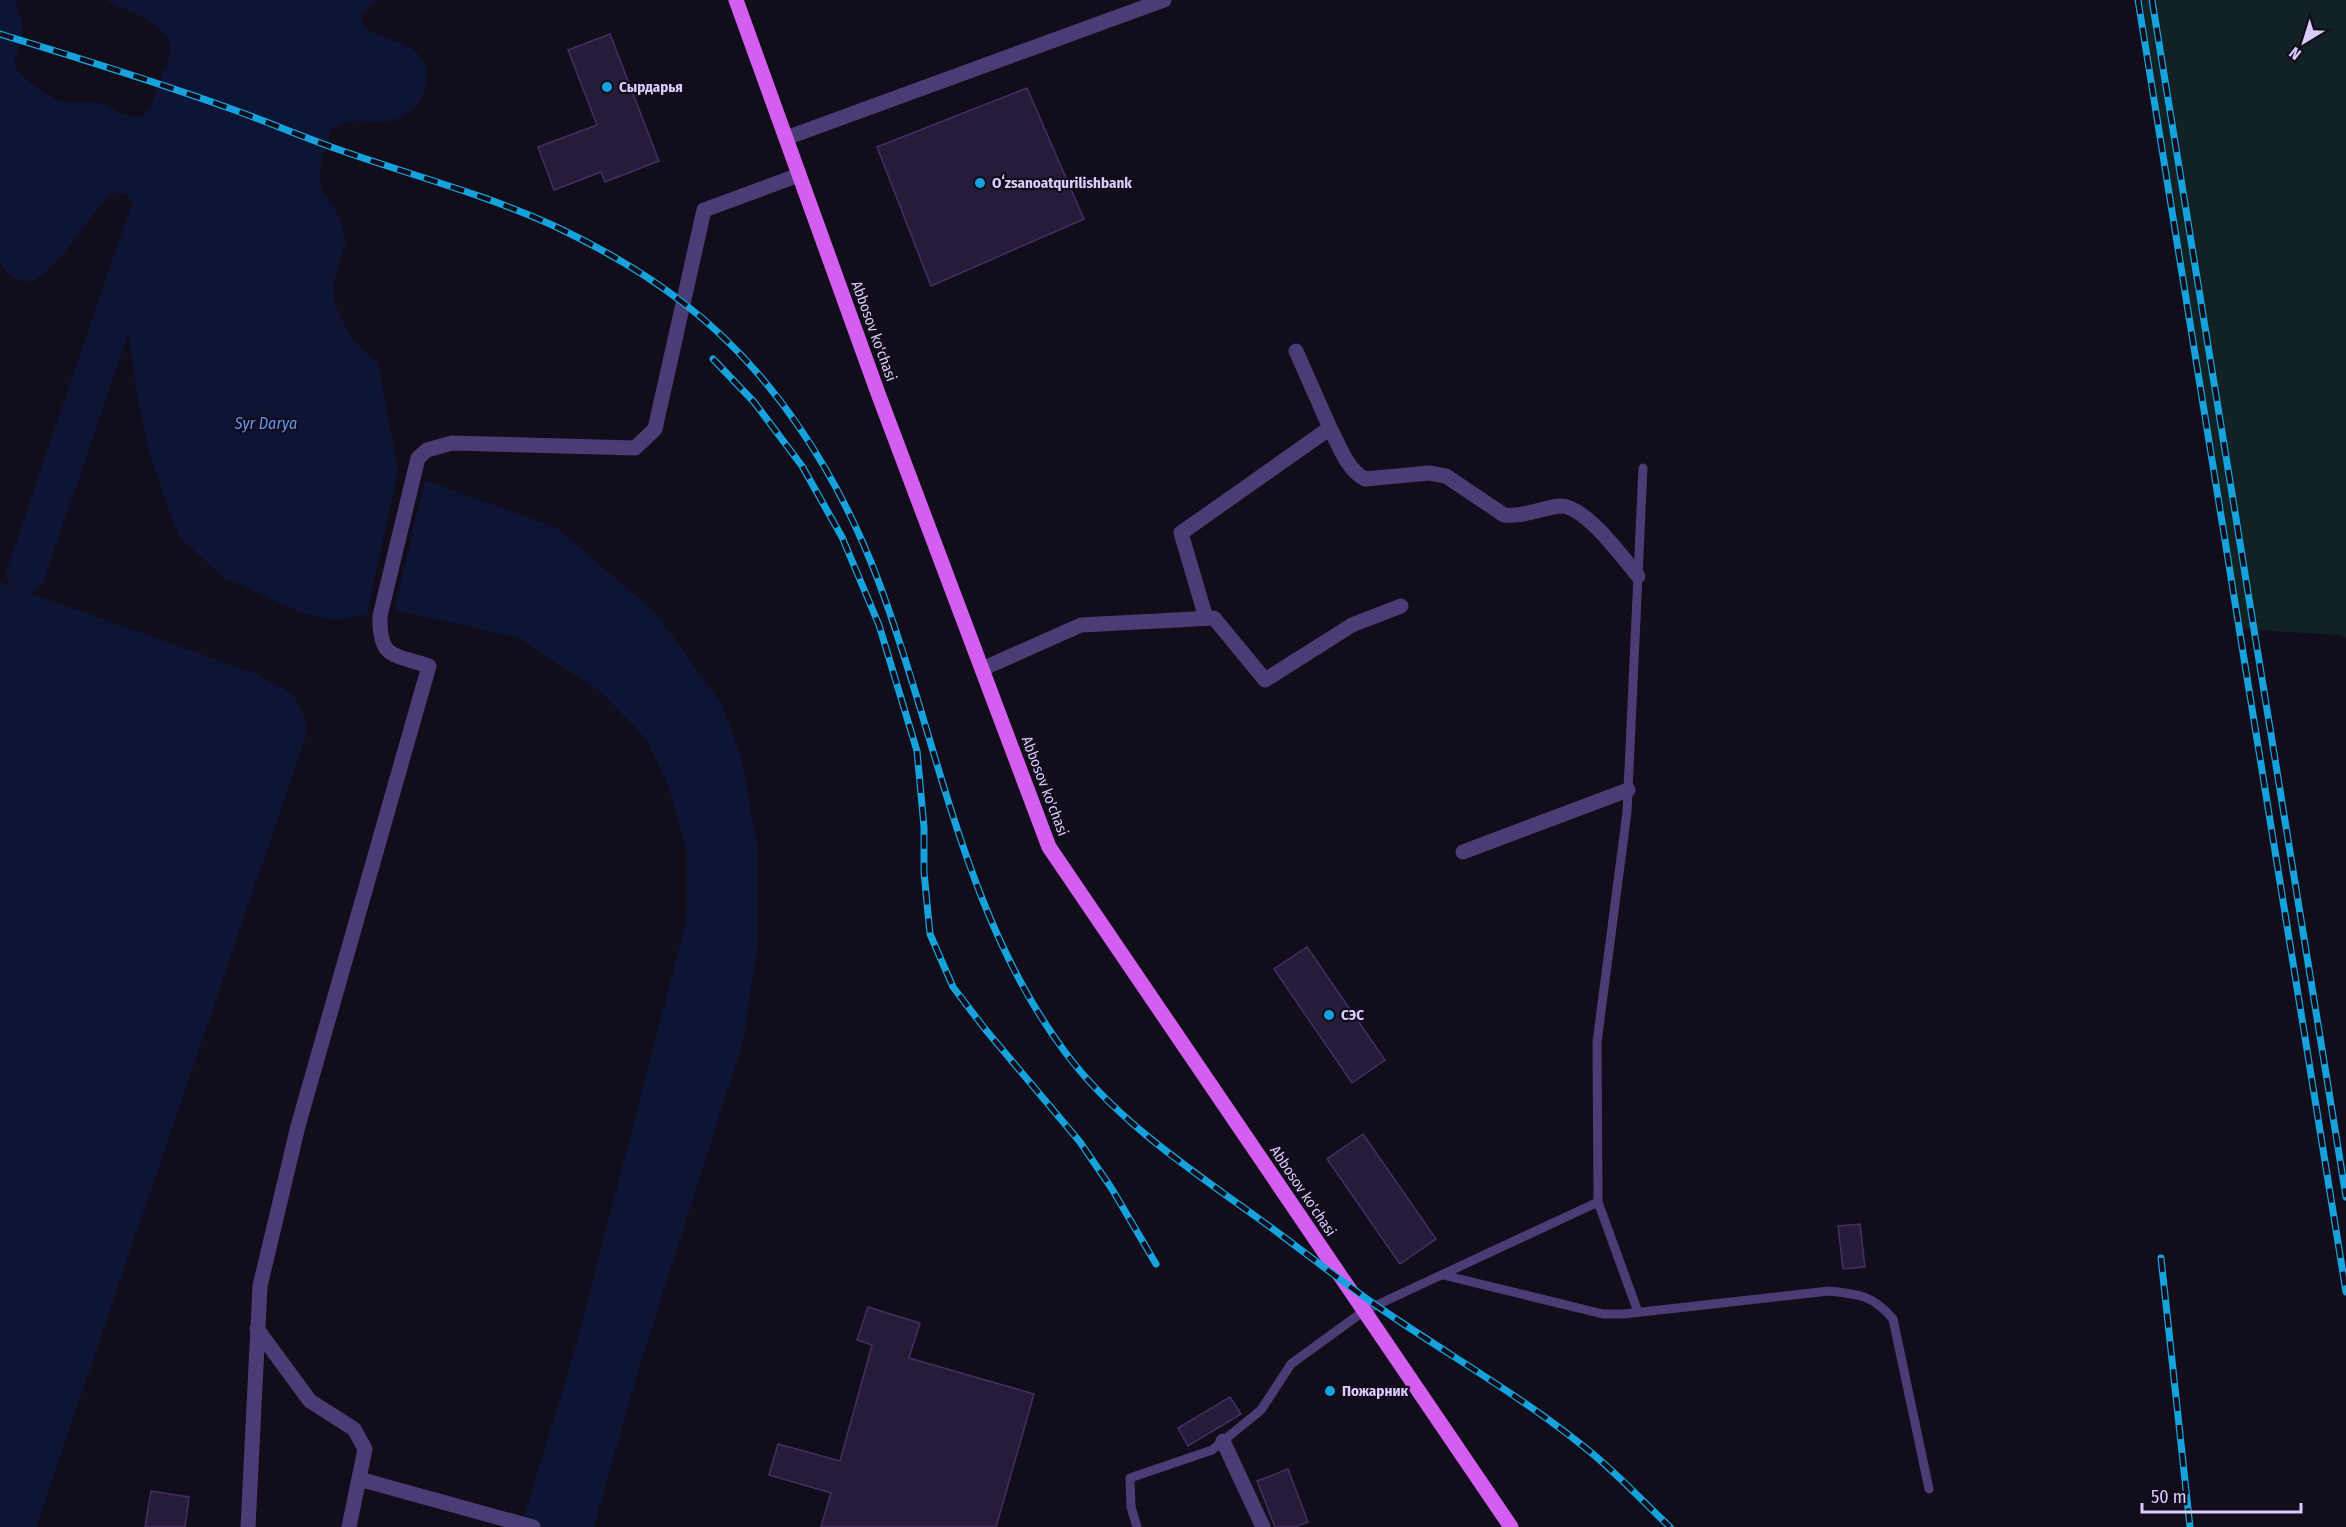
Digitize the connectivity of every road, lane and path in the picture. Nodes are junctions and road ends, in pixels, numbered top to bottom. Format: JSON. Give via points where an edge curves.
{"nodes":[{"id":1,"x":736,"y":0,"type":"edge"},
{"id":2,"x":1164,"y":0,"type":"edge"},
{"id":3,"x":786,"y":138,"type":"junction"},
{"id":4,"x":799,"y":175,"type":"junction"},
{"id":5,"x":1296,"y":351,"type":"dead end"},
{"id":6,"x":1330,"y":428,"type":"junction"},
{"id":7,"x":1643,"y":468,"type":"dead end"},
{"id":8,"x":1638,"y":576,"type":"junction"},
{"id":9,"x":1401,"y":606,"type":"dead end"},
{"id":10,"x":1206,"y":618,"type":"junction"},
{"id":11,"x":982,"y":669,"type":"junction"},
{"id":12,"x":1628,"y":790,"type":"junction"},
{"id":13,"x":1463,"y":852,"type":"dead end"},
{"id":14,"x":1598,"y":1202,"type":"junction"},
{"id":15,"x":1443,"y":1275,"type":"junction"},
{"id":16,"x":1364,"y":1311,"type":"junction"},
{"id":17,"x":1638,"y":1312,"type":"junction"},
{"id":18,"x":258,"y":1329,"type":"junction"},
{"id":19,"x":1223,"y":1441,"type":"junction"},
{"id":20,"x":359,"y":1479,"type":"junction"},
{"id":21,"x":1929,"y":1489,"type":"dead end"},
{"id":22,"x":248,"y":1527,"type":"edge"},
{"id":23,"x":349,"y":1527,"type":"edge"},
{"id":24,"x":533,"y":1527,"type":"edge"},
{"id":25,"x":1137,"y":1527,"type":"edge"},
{"id":26,"x":1263,"y":1527,"type":"edge"},
{"id":27,"x":1511,"y":1527,"type":"edge"}],
"edges":[{"from":1,"to":3,"type":"main road","name":"Abbosov ko'chasi"},
{"from":2,"to":3,"type":"street"},
{"from":3,"to":4,"type":"main road","name":"Abbosov ko'chasi"},
{"from":4,"to":11,"type":"main road","name":"Abbosov ko'chasi"},
{"from":4,"to":18,"type":"street","via":[[704,210],[655,429],[635,448],[452,443],[427,450],[418,459],[380,616],[380,638],[388,652],[429,666],[298,1126],[260,1286]]},
{"from":5,"to":6,"type":"street"},
{"from":6,"to":8,"type":"street","via":[[1351,466],[1365,479],[1429,473],[1446,476],[1504,514],[1514,516],[1562,506],[1573,509],[1605,535]]},
{"from":6,"to":10,"type":"street","via":[[1181,533]]},
{"from":7,"to":8,"type":"lane"},
{"from":8,"to":12,"type":"lane"},
{"from":9,"to":10,"type":"street","via":[[1352,625],[1264,680],[1214,618]]},
{"from":10,"to":11,"type":"street","via":[[1081,625]]},
{"from":11,"to":16,"type":"main road","name":"Abbosov ko'chasi","via":[[1049,847]]},
{"from":12,"to":13,"type":"street"},
{"from":12,"to":14,"type":"lane","via":[[1597,1042]]},
{"from":14,"to":15,"type":"lane"},
{"from":14,"to":17,"type":"lane"},
{"from":15,"to":16,"type":"lane"},
{"from":15,"to":17,"type":"lane","via":[[1604,1314]]},
{"from":16,"to":19,"type":"lane","via":[[1291,1364],[1261,1410]]},
{"from":16,"to":27,"type":"main road","name":"Abbosov ko'chasi"},
{"from":17,"to":21,"type":"lane","via":[[1829,1291],[1872,1299],[1893,1319]]},
{"from":18,"to":20,"type":"street","via":[[310,1401],[354,1429],[365,1449]]},
{"from":18,"to":22,"type":"street"},
{"from":19,"to":25,"type":"lane","via":[[1212,1450],[1130,1478],[1131,1507]]},
{"from":19,"to":26,"type":"street"},
{"from":20,"to":23,"type":"street"},
{"from":20,"to":24,"type":"street"}]}
